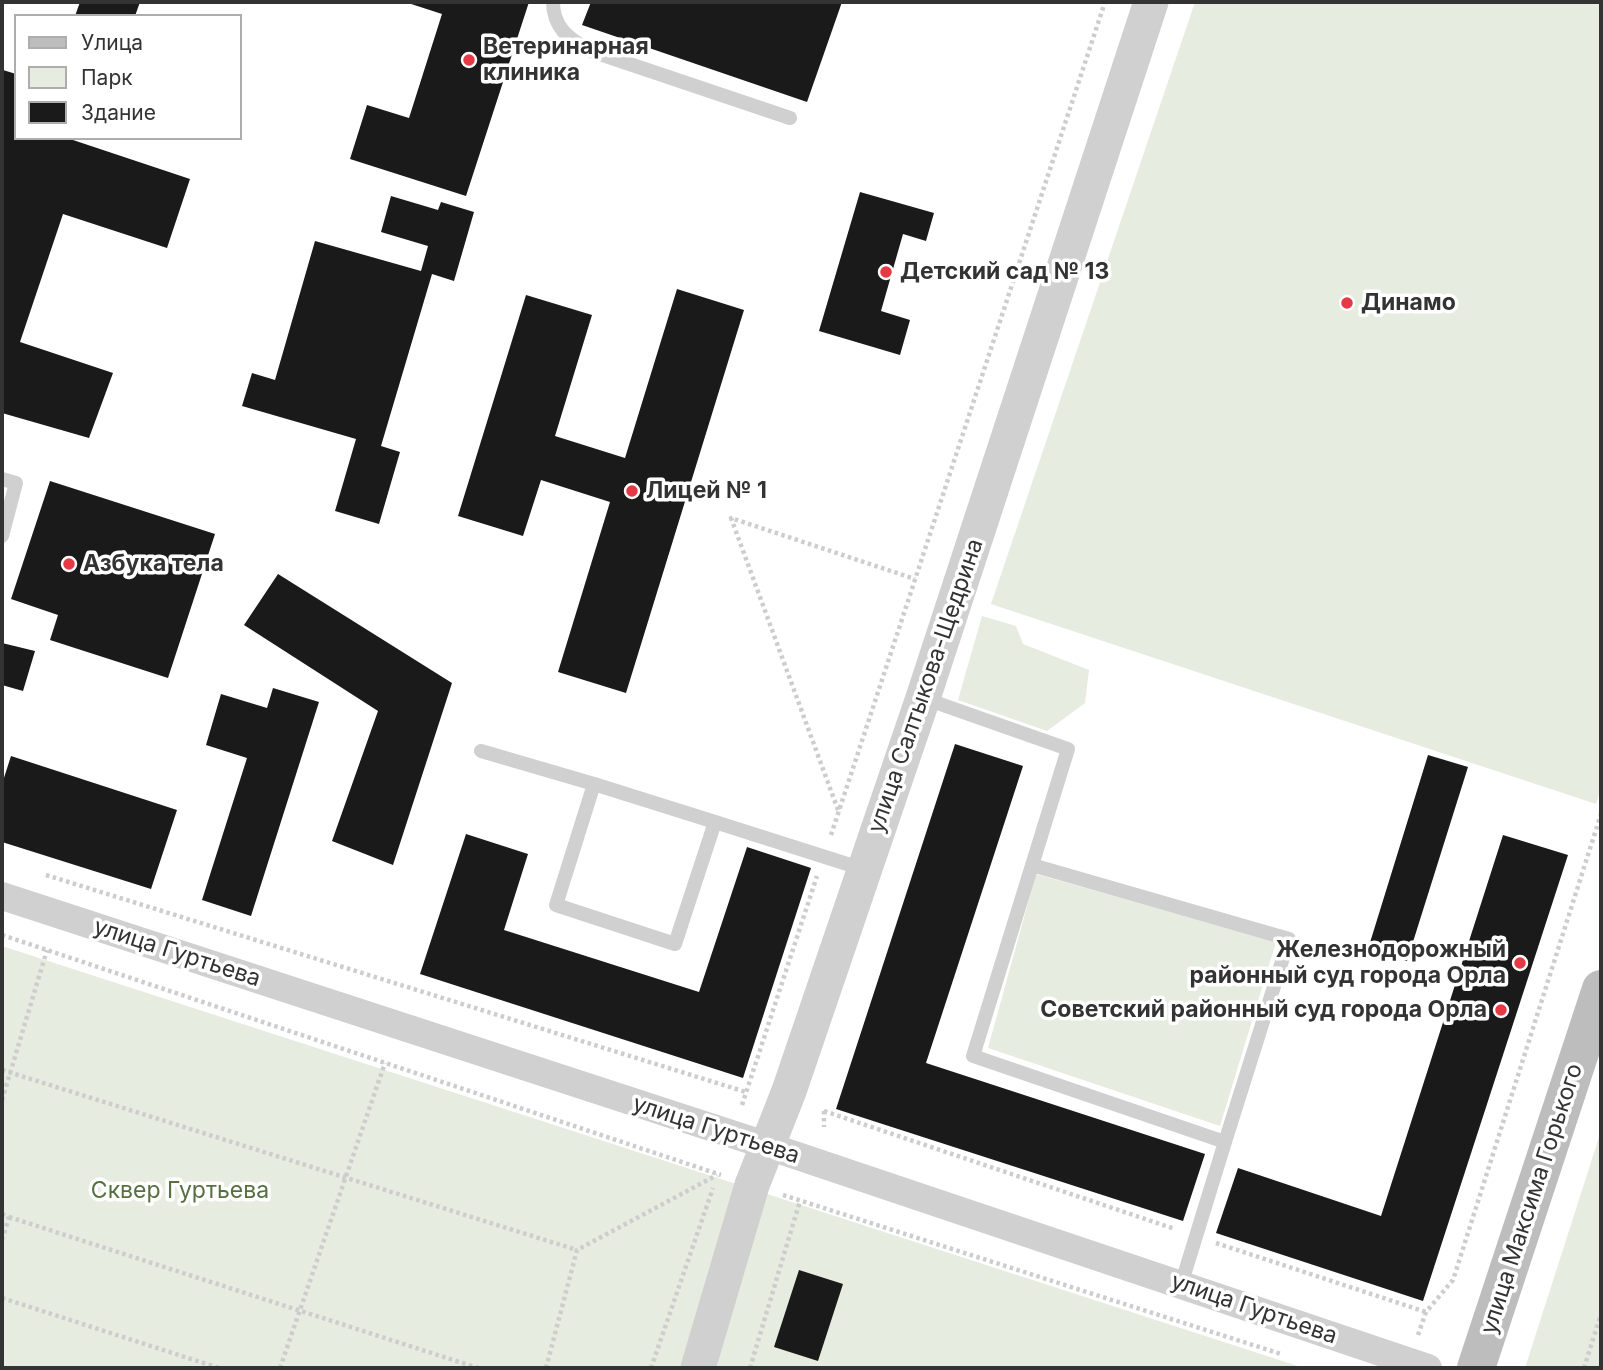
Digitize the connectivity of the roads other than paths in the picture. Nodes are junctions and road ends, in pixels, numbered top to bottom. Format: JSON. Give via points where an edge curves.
{"nodes":[{"id":1,"x":553,"y":2,"type":"edge"},
{"id":2,"x":1151,"y":2,"type":"edge"},
{"id":3,"x":790,"y":118,"type":"dead end"},
{"id":4,"x":2,"y":479,"type":"edge"},
{"id":5,"x":2,"y":536,"type":"edge"},
{"id":6,"x":923,"y":698,"type":"junction"},
{"id":7,"x":481,"y":751,"type":"dead end"},
{"id":8,"x":594,"y":784,"type":"junction"},
{"id":9,"x":715,"y":822,"type":"junction"},
{"id":10,"x":1032,"y":865,"type":"junction"},
{"id":11,"x":865,"y":870,"type":"junction"},
{"id":12,"x":2,"y":896,"type":"edge"},
{"id":13,"x":1601,"y":989,"type":"edge"},
{"id":14,"x":1225,"y":1142,"type":"junction"},
{"id":15,"x":768,"y":1146,"type":"junction"},
{"id":16,"x":1181,"y":1285,"type":"junction"},
{"id":17,"x":1418,"y":1365,"type":"edge"},
{"id":18,"x":698,"y":1368,"type":"edge"},
{"id":19,"x":1476,"y":1368,"type":"edge"}],
"edges":[{"from":1,"to":3,"type":"lane","via":[[562,32],[589,50]]},
{"from":2,"to":6,"type":"street","name":"улица Салтыкова-Щедрина"},
{"from":4,"to":5,"type":"lane","via":[[16,483]]},
{"from":6,"to":10,"type":"lane","via":[[1068,749]]},
{"from":6,"to":11,"type":"street","name":"улица Салтыкова-Щедрина"},
{"from":7,"to":8,"type":"lane"},
{"from":8,"to":9,"type":"lane"},
{"from":8,"to":9,"type":"lane","via":[[556,905],[675,944]]},
{"from":9,"to":11,"type":"lane"},
{"from":10,"to":14,"type":"lane","via":[[974,1056]]},
{"from":10,"to":14,"type":"lane","via":[[1289,939]]},
{"from":11,"to":15,"type":"street","name":"улица Салтыкова-Щедрина"},
{"from":12,"to":15,"type":"street","name":"улица Гуртьева"},
{"from":13,"to":19,"type":"main road","name":"улица Максима Горького"},
{"from":14,"to":16,"type":"lane"},
{"from":15,"to":16,"type":"street","name":"улица Гуртьева"},
{"from":15,"to":18,"type":"street","name":"улица Салтыкова-Щедрина","via":[[752,1185]]},
{"from":16,"to":17,"type":"street","name":"улица Гуртьева"}]}
